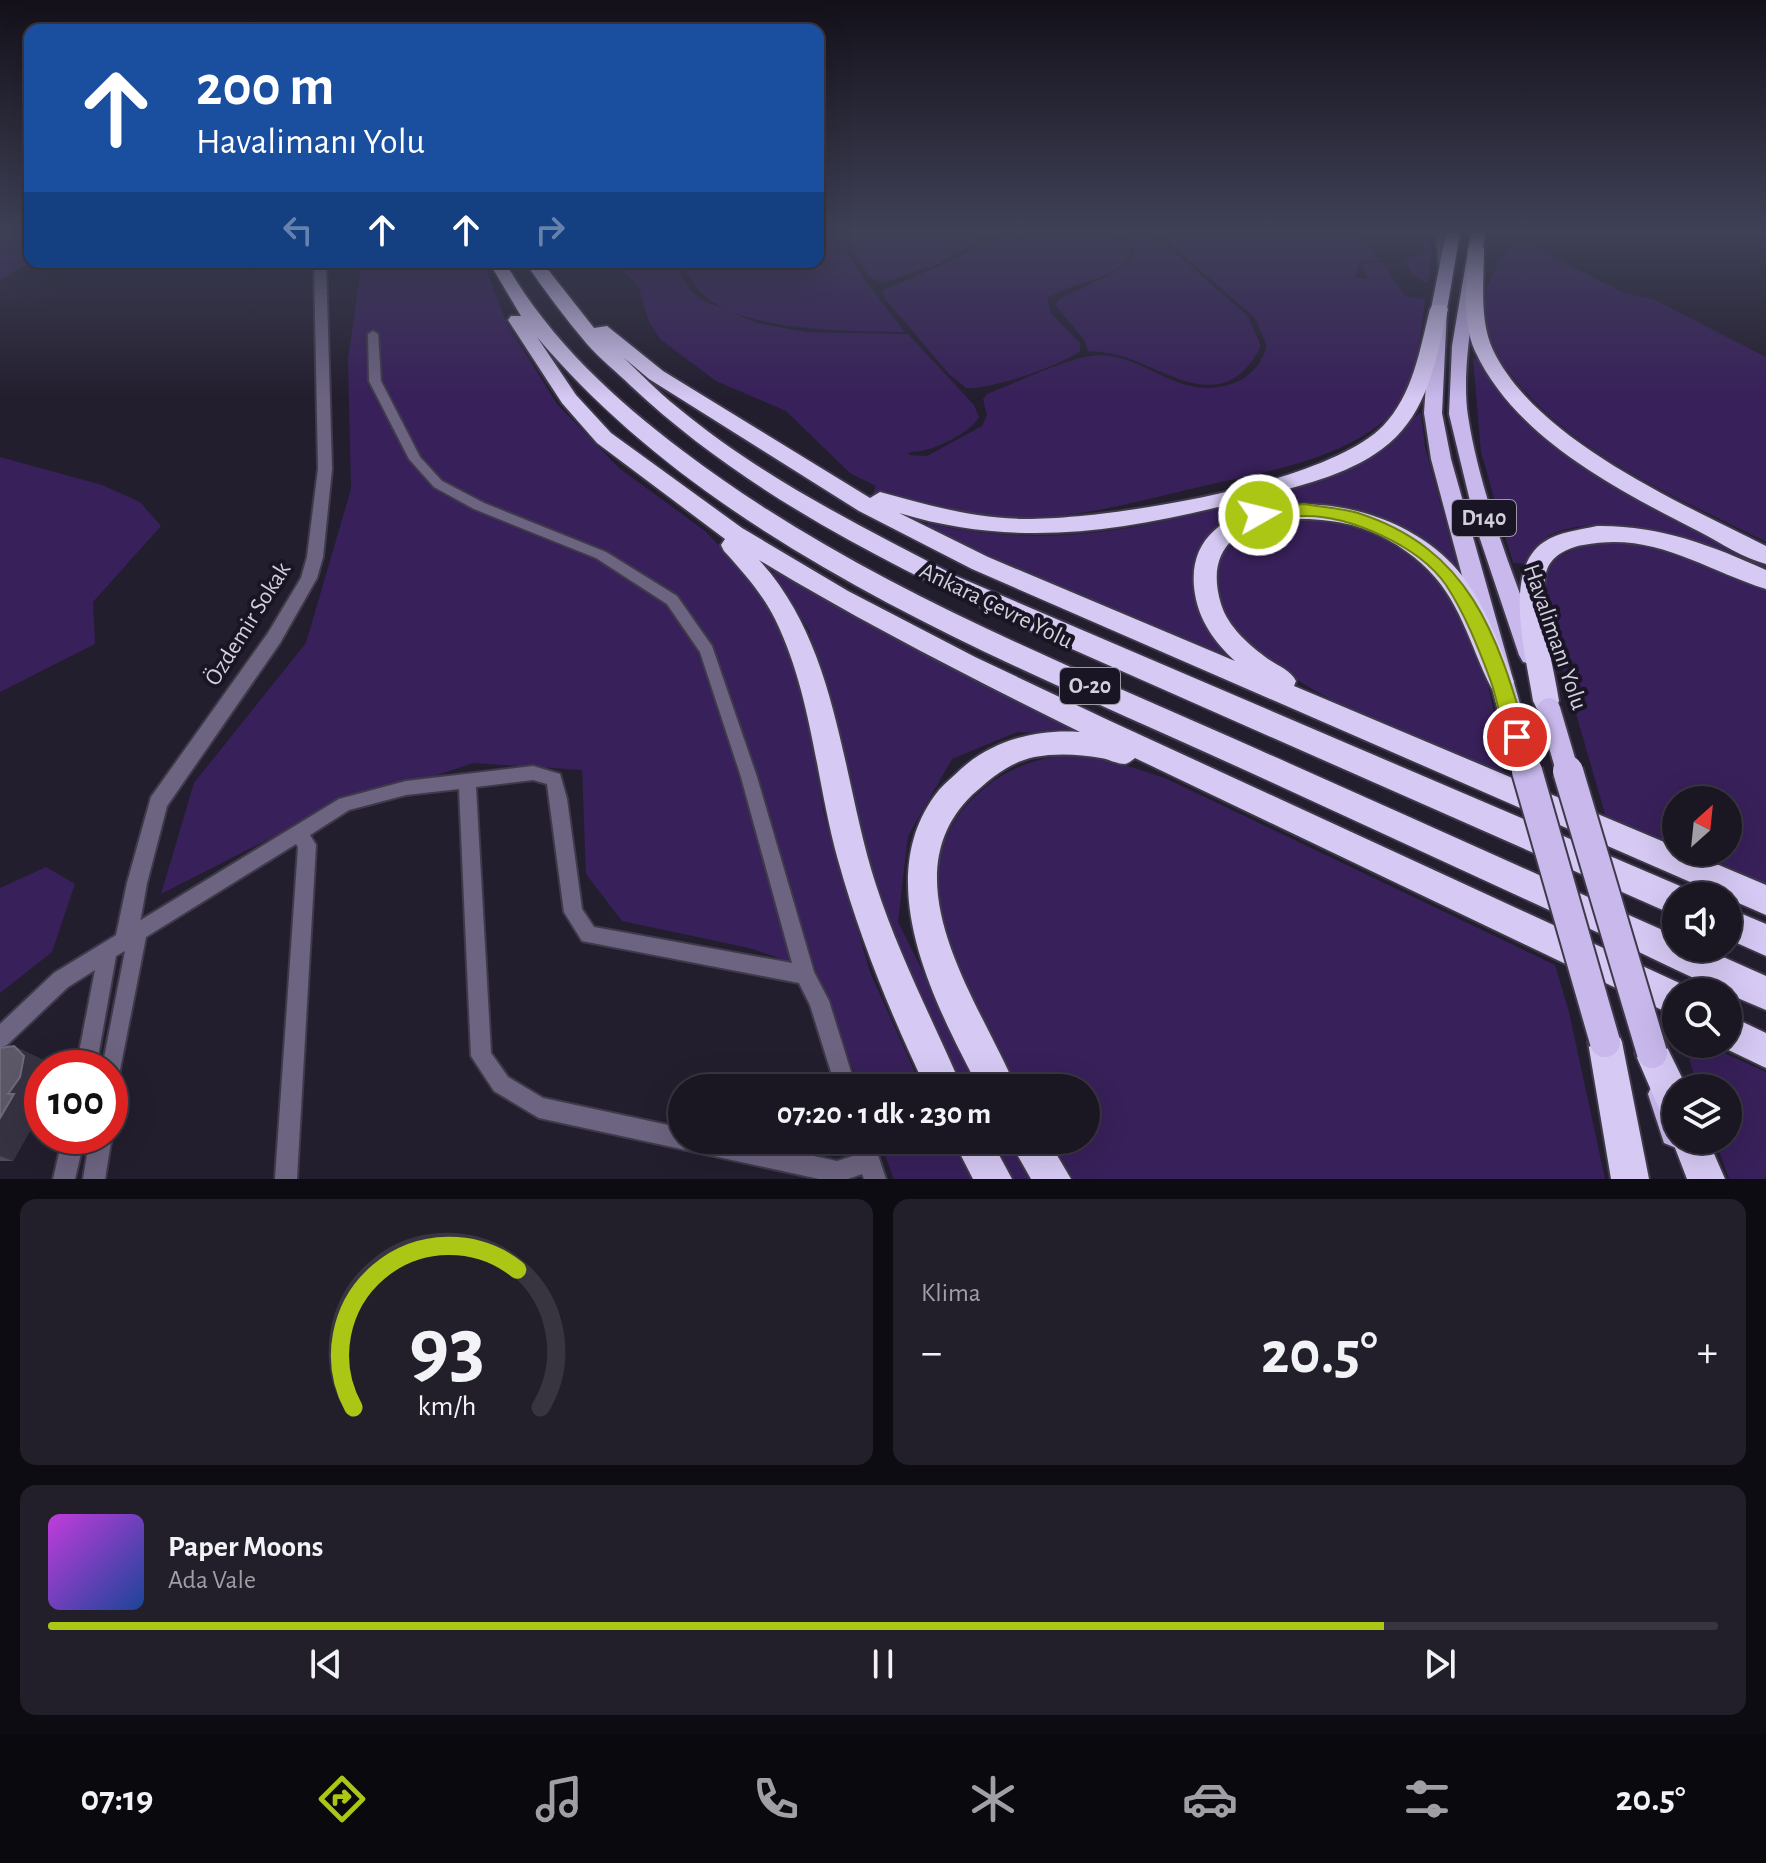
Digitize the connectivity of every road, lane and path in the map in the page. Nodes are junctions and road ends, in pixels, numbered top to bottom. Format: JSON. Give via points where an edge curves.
{"nodes":[{"id":1,"x":321,"y":288,"type":"edge"},
{"id":2,"x":500,"y":288,"type":"edge"},
{"id":3,"x":512,"y":288,"type":"edge"},
{"id":4,"x":551,"y":288,"type":"edge"},
{"id":5,"x":561,"y":288,"type":"edge"},
{"id":6,"x":1443,"y":288,"type":"edge"},
{"id":7,"x":1469,"y":288,"type":"edge"},
{"id":8,"x":1475,"y":288,"type":"edge"},
{"id":9,"x":1439,"y":309,"type":"junction"},
{"id":10,"x":373,"y":334,"type":"dead end"},
{"id":11,"x":753,"y":437,"type":"junction"},
{"id":12,"x":604,"y":438,"type":"junction"},
{"id":13,"x":1766,"y":556,"type":"edge"},
{"id":14,"x":1766,"y":580,"type":"edge"},
{"id":15,"x":1501,"y":682,"type":"junction"},
{"id":16,"x":1548,"y":705,"type":"junction"},
{"id":17,"x":467,"y":781,"type":"junction"},
{"id":18,"x":1504,"y":789,"type":"junction"},
{"id":19,"x":1296,"y":821,"type":"junction"},
{"id":20,"x":299,"y":833,"type":"junction"},
{"id":21,"x":1662,"y":894,"type":"edge"},
{"id":22,"x":1766,"y":900,"type":"edge"},
{"id":23,"x":1498,"y":915,"type":"junction"},
{"id":24,"x":1742,"y":929,"type":"edge"},
{"id":25,"x":132,"y":936,"type":"junction"},
{"id":26,"x":1766,"y":940,"type":"edge"},
{"id":27,"x":108,"y":951,"type":"junction"},
{"id":28,"x":805,"y":975,"type":"junction"},
{"id":29,"x":1662,"y":992,"type":"edge"},
{"id":30,"x":1766,"y":993,"type":"edge"},
{"id":31,"x":1662,"y":998,"type":"edge"},
{"id":32,"x":1742,"y":1030,"type":"edge"},
{"id":33,"x":0,"y":1038,"type":"edge"},
{"id":34,"x":1742,"y":1039,"type":"edge"},
{"id":35,"x":1766,"y":1041,"type":"edge"},
{"id":36,"x":1605,"y":1042,"type":"junction"},
{"id":37,"x":89,"y":1050,"type":"edge"},
{"id":38,"x":114,"y":1050,"type":"edge"},
{"id":39,"x":1766,"y":1051,"type":"edge"},
{"id":40,"x":1652,"y":1053,"type":"junction"},
{"id":41,"x":842,"y":1074,"type":"edge"},
{"id":42,"x":937,"y":1074,"type":"edge"},
{"id":43,"x":991,"y":1074,"type":"edge"},
{"id":44,"x":1662,"y":1075,"type":"edge"},
{"id":45,"x":1662,"y":1086,"type":"edge"},
{"id":46,"x":668,"y":1136,"type":"edge"},
{"id":47,"x":70,"y":1154,"type":"edge"},
{"id":48,"x":98,"y":1154,"type":"edge"},
{"id":49,"x":753,"y":1154,"type":"edge"},
{"id":50,"x":979,"y":1154,"type":"edge"},
{"id":51,"x":1036,"y":1154,"type":"edge"},
{"id":52,"x":1683,"y":1154,"type":"edge"},
{"id":53,"x":1696,"y":1154,"type":"edge"},
{"id":54,"x":869,"y":1160,"type":"edge"},
{"id":55,"x":64,"y":1179,"type":"edge"},
{"id":56,"x":94,"y":1179,"type":"edge"},
{"id":57,"x":286,"y":1179,"type":"edge"},
{"id":58,"x":993,"y":1179,"type":"edge"},
{"id":59,"x":1052,"y":1179,"type":"edge"},
{"id":60,"x":1630,"y":1179,"type":"edge"},
{"id":61,"x":1645,"y":1179,"type":"edge"},
{"id":62,"x":1691,"y":1179,"type":"edge"},
{"id":63,"x":1706,"y":1179,"type":"edge"}],
"edges":[{"from":1,"to":25,"type":"street","name":"Özdemir Sokak","via":[[325,469],[315,557],[274,638],[158,803],[137,883]]},
{"from":2,"to":12,"type":"highway","via":[[557,382]]},
{"from":3,"to":30,"type":"highway","name":"Ankara Çevre Yolu","number":"O-20","via":[[549,338],[618,410],[709,482],[829,557],[1010,649]]},
{"from":4,"to":21,"type":"highway","name":"Ankara Çevre Yolu","number":"O-20","via":[[576,323],[651,397],[704,438],[835,521],[1042,625]]},
{"from":5,"to":11,"type":"highway","via":[[656,375]]},
{"from":6,"to":9,"type":"highway","number":"D140"},
{"from":7,"to":16,"type":"highway","name":"Havalimanı Yolu","number":"D140","via":[[1460,346],[1458,414],[1487,530]]},
{"from":8,"to":13,"type":"highway","via":[[1480,337],[1517,398],[1563,439],[1613,472]]},
{"from":9,"to":11,"type":"highway","via":[[1413,399],[1390,431],[1355,457],[1301,478],[1108,523],[1006,527],[921,512],[828,478]]},
{"from":9,"to":15,"type":"highway","number":"D140","via":[[1433,387],[1437,436]]},
{"from":10,"to":28,"type":"street","via":[[375,381],[415,459],[438,484],[613,562],[672,600],[707,650]]},
{"from":11,"to":18,"type":"highway","via":[[939,543]]},
{"from":12,"to":19,"type":"highway","via":[[734,534],[850,604]]},
{"from":12,"to":42,"type":"highway","via":[[733,546],[761,574],[787,614],[805,656],[866,903]]},
{"from":14,"to":16,"type":"highway","via":[[1687,547],[1638,536],[1592,535],[1551,547],[1540,558],[1533,580]]},
{"from":15,"to":18,"type":"highway","via":[[1472,612],[1450,578],[1415,547],[1375,525],[1312,510],[1267,513],[1226,533],[1209,554],[1204,580],[1211,610],[1231,642],[1257,665]]},
{"from":15,"to":36,"type":"highway","number":"D140","bridge":true},
{"from":16,"to":40,"type":"highway","name":"Havalimanı Yolu","bridge":true},
{"from":17,"to":20,"type":"street","via":[[406,788],[345,804]]},
{"from":17,"to":28,"type":"street","via":[[533,773],[554,779],[573,912],[589,935]]},
{"from":17,"to":46,"type":"street","via":[[481,1056],[501,1084],[539,1108]]},
{"from":18,"to":22,"type":"highway"},
{"from":19,"to":23,"type":"highway"},
{"from":19,"to":43,"type":"highway","via":[[1144,759],[1084,742],[1026,748],[993,760],[963,781],[929,834],[923,901],[948,989]]},
{"from":20,"to":25,"type":"street"},
{"from":20,"to":57,"type":"street","via":[[307,845]]},
{"from":23,"to":29,"type":"highway"},
{"from":23,"to":31,"type":"highway"},
{"from":24,"to":26,"type":"highway"},
{"from":25,"to":27,"type":"street"},
{"from":25,"to":38,"type":"street"},
{"from":27,"to":33,"type":"street","via":[[61,980]]},
{"from":27,"to":37,"type":"street"},
{"from":28,"to":41,"type":"street","via":[[819,1001]]},
{"from":32,"to":35,"type":"highway"},
{"from":34,"to":39,"type":"highway"},
{"from":36,"to":60,"type":"highway"},
{"from":36,"to":61,"type":"highway"},
{"from":40,"to":44,"type":"highway"},
{"from":40,"to":45,"type":"highway","name":"Havalimanı Yolu"},
{"from":47,"to":55,"type":"street"},
{"from":48,"to":56,"type":"street"},
{"from":49,"to":54,"type":"street","via":[[837,1172]]},
{"from":50,"to":58,"type":"highway"},
{"from":51,"to":59,"type":"highway"},
{"from":52,"to":62,"type":"highway"},
{"from":53,"to":63,"type":"highway"}]}
